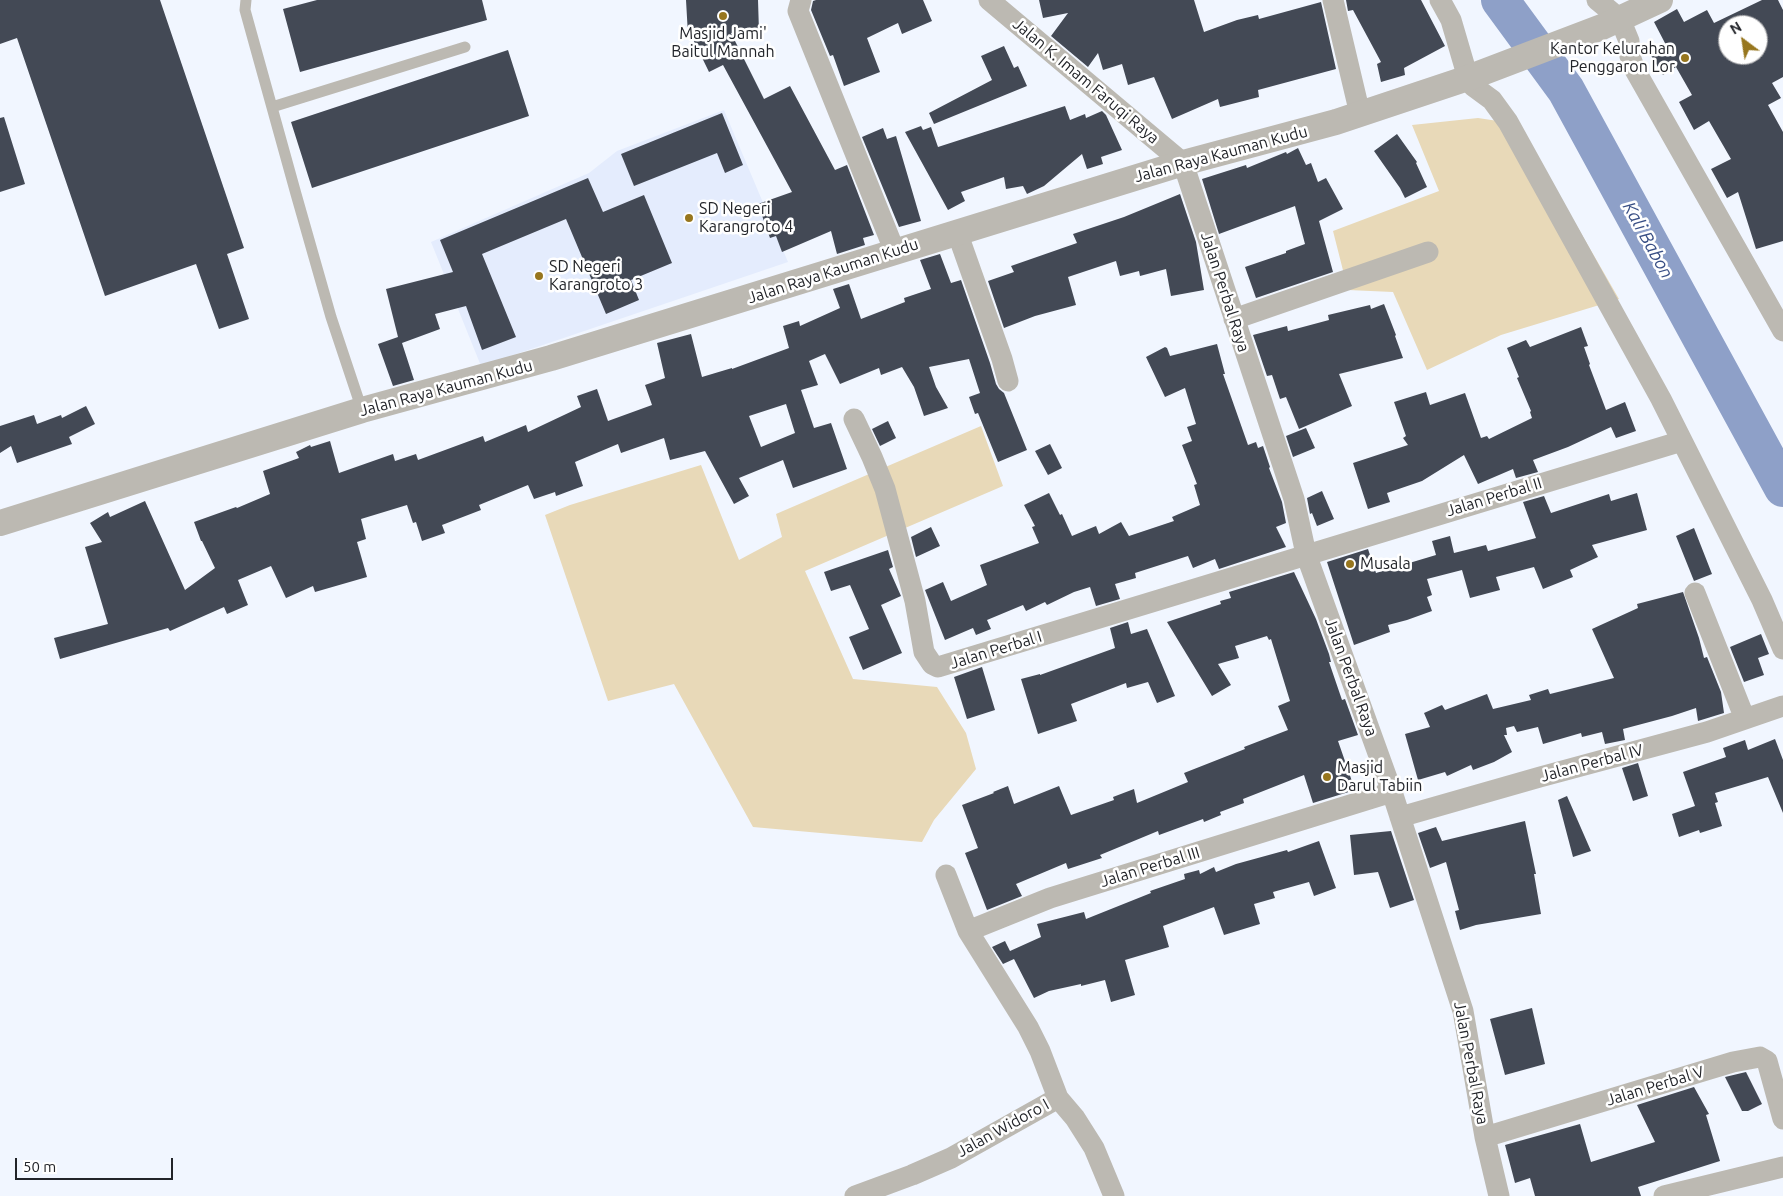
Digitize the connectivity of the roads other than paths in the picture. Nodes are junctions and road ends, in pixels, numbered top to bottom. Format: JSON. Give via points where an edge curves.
{"nodes":[{"id":1,"x":246,"y":0,"type":"edge"},
{"id":2,"x":801,"y":0,"type":"edge"},
{"id":3,"x":989,"y":0,"type":"edge"},
{"id":4,"x":1333,"y":0,"type":"edge"},
{"id":5,"x":1440,"y":0,"type":"edge"},
{"id":6,"x":1597,"y":0,"type":"edge"},
{"id":7,"x":1660,"y":0,"type":"edge"},
{"id":8,"x":1611,"y":23,"type":"junction"},
{"id":9,"x":465,"y":47,"type":"dead end"},
{"id":10,"x":1470,"y":77,"type":"junction"},
{"id":11,"x":272,"y":107,"type":"junction"},
{"id":12,"x":1360,"y":114,"type":"junction"},
{"id":13,"x":1183,"y":163,"type":"junction"},
{"id":14,"x":957,"y":232,"type":"junction"},
{"id":15,"x":894,"y":252,"type":"junction"},
{"id":16,"x":1428,"y":252,"type":"dead end"},
{"id":17,"x":1234,"y":319,"type":"junction"},
{"id":18,"x":1783,"y":331,"type":"edge"},
{"id":19,"x":1008,"y":381,"type":"dead end"},
{"id":20,"x":362,"y":410,"type":"junction"},
{"id":21,"x":854,"y":419,"type":"dead end"},
{"id":22,"x":1682,"y":440,"type":"junction"},
{"id":23,"x":0,"y":523,"type":"edge"},
{"id":24,"x":1306,"y":554,"type":"junction"},
{"id":25,"x":1695,"y":593,"type":"dead end"},
{"id":26,"x":1783,"y":649,"type":"edge"},
{"id":27,"x":1783,"y":706,"type":"edge"},
{"id":28,"x":1745,"y":719,"type":"junction"},
{"id":29,"x":1392,"y":792,"type":"junction"},
{"id":30,"x":1400,"y":817,"type":"junction"},
{"id":31,"x":946,"y":875,"type":"dead end"},
{"id":32,"x":968,"y":931,"type":"junction"},
{"id":33,"x":1058,"y":1098,"type":"junction"},
{"id":34,"x":1783,"y":1119,"type":"edge"},
{"id":35,"x":1486,"y":1137,"type":"junction"},
{"id":36,"x":1783,"y":1168,"type":"edge"},
{"id":37,"x":855,"y":1196,"type":"edge"},
{"id":38,"x":1114,"y":1196,"type":"edge"},
{"id":39,"x":1499,"y":1196,"type":"edge"},
{"id":40,"x":1664,"y":1196,"type":"edge"}],
"edges":[{"from":1,"to":11,"type":"lane","via":[[245,10]]},
{"from":2,"to":15,"type":"street","via":[[798,12]]},
{"from":3,"to":13,"type":"street","name":"Jalan K. Imam Faruqi Raya"},
{"from":4,"to":12,"type":"street"},
{"from":5,"to":10,"type":"street","via":[[1451,20]]},
{"from":6,"to":8,"type":"street"},
{"from":7,"to":8,"type":"street","name":"Jalan Raya Kauman Kudu"},
{"from":8,"to":10,"type":"street","name":"Jalan Raya Kauman Kudu"},
{"from":8,"to":18,"type":"street","via":[[1629,41],[1635,70]]},
{"from":9,"to":11,"type":"lane"},
{"from":10,"to":12,"type":"street","name":"Jalan Raya Kauman Kudu"},
{"from":10,"to":22,"type":"street","via":[[1473,86],[1492,100],[1508,122]]},
{"from":11,"to":20,"type":"lane","via":[[331,317]]},
{"from":12,"to":13,"type":"street","name":"Jalan Raya Kauman Kudu"},
{"from":13,"to":14,"type":"street","name":"Jalan Raya Kauman Kudu"},
{"from":13,"to":17,"type":"street","name":"Jalan Perbal Raya"},
{"from":14,"to":15,"type":"street","name":"Jalan Raya Kauman Kudu"},
{"from":14,"to":19,"type":"street"},
{"from":15,"to":20,"type":"street","name":"Jalan Raya Kauman Kudu","via":[[552,358]]},
{"from":16,"to":17,"type":"street"},
{"from":17,"to":24,"type":"street","name":"Jalan Perbal Raya","via":[[1294,499]]},
{"from":20,"to":23,"type":"street","name":"Jalan Raya Kauman Kudu"},
{"from":21,"to":24,"type":"street","name":"Jalan Perbal I","via":[[885,489],[915,601],[924,652],[932,664],[938,666]]},
{"from":22,"to":24,"type":"street","name":"Jalan Perbal II"},
{"from":22,"to":26,"type":"street"},
{"from":24,"to":29,"type":"street","name":"Jalan Perbal Raya"},
{"from":25,"to":28,"type":"street"},
{"from":27,"to":28,"type":"street","name":"Jalan Perbal IV"},
{"from":28,"to":30,"type":"street","name":"Jalan Perbal IV"},
{"from":29,"to":30,"type":"street","name":"Jalan Perbal Raya"},
{"from":29,"to":32,"type":"street","name":"Jalan Perbal III","via":[[1050,898]]},
{"from":30,"to":35,"type":"street","name":"Jalan Perbal Raya","via":[[1463,1011]]},
{"from":31,"to":32,"type":"street"},
{"from":32,"to":33,"type":"street","name":"Jalan Widoro I","via":[[1028,1027]]},
{"from":33,"to":37,"type":"street","name":"Jalan Widoro I","via":[[951,1158]]},
{"from":33,"to":38,"type":"street","via":[[1086,1134]]},
{"from":34,"to":35,"type":"street","name":"Jalan Perbal V","via":[[1767,1062],[1760,1057],[1733,1062]]},
{"from":35,"to":39,"type":"street","name":"Jalan Perbal Raya"},
{"from":36,"to":40,"type":"street"}]}
